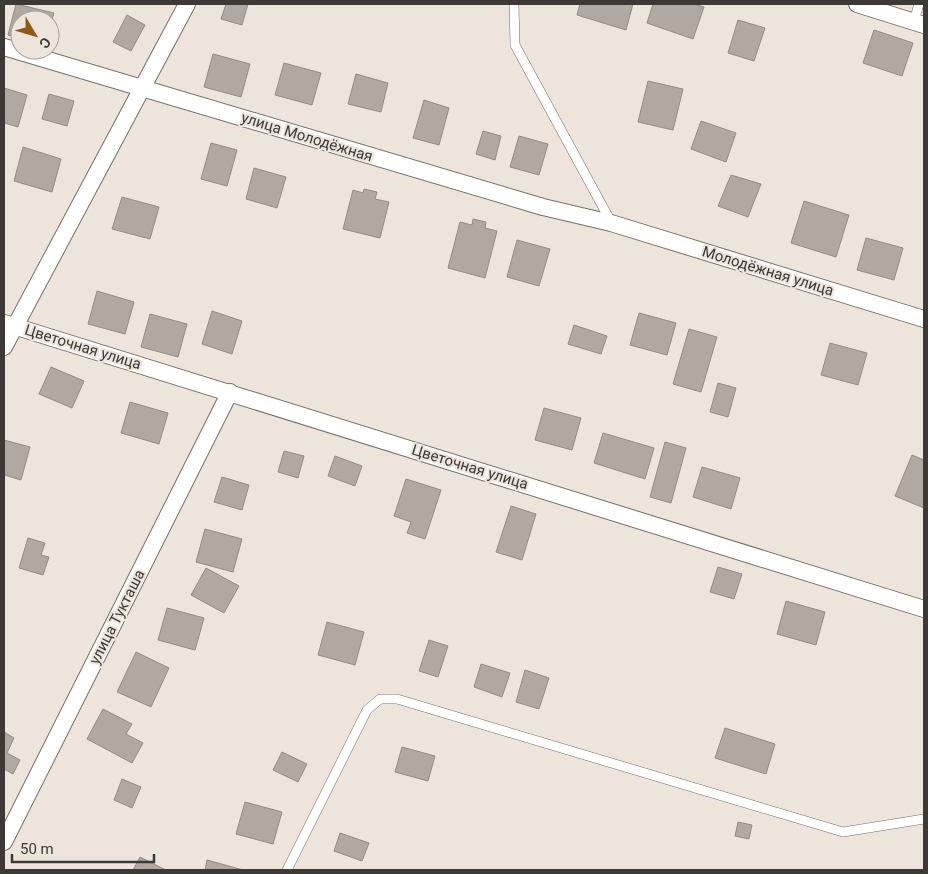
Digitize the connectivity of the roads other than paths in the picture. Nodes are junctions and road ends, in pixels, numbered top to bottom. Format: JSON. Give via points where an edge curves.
{"nodes":[{"id":1,"x":187,"y":4,"type":"edge"},
{"id":2,"x":514,"y":4,"type":"edge"},
{"id":3,"x":857,"y":4,"type":"edge"},
{"id":4,"x":919,"y":4,"type":"edge"},
{"id":5,"x":919,"y":23,"type":"edge"},
{"id":6,"x":4,"y":46,"type":"edge"},
{"id":7,"x":142,"y":88,"type":"junction"},
{"id":8,"x":611,"y":223,"type":"junction"},
{"id":9,"x":924,"y":319,"type":"edge"},
{"id":10,"x":9,"y":324,"type":"edge"},
{"id":11,"x":4,"y":347,"type":"edge"},
{"id":12,"x":230,"y":392,"type":"junction"},
{"id":13,"x":924,"y":609,"type":"edge"},
{"id":14,"x":924,"y":819,"type":"edge"},
{"id":15,"x":4,"y":842,"type":"edge"},
{"id":16,"x":287,"y":870,"type":"edge"}],
"edges":[{"from":1,"to":7,"type":"street"},
{"from":2,"to":8,"type":"lane","via":[[515,45]]},
{"from":3,"to":5,"type":"street"},
{"from":4,"to":5,"type":"lane"},
{"from":6,"to":7,"type":"street","name":"улица Молодёжная"},
{"from":7,"to":8,"type":"street","name":"улица Молодёжная","via":[[543,207]]},
{"from":7,"to":10,"type":"street"},
{"from":8,"to":9,"type":"street","name":"Молодёжная улица"},
{"from":10,"to":11,"type":"street"},
{"from":10,"to":12,"type":"street","name":"Цветочная улица"},
{"from":12,"to":13,"type":"street","name":"Цветочная улица"},
{"from":12,"to":15,"type":"street","name":"улица Тукташа"},
{"from":14,"to":16,"type":"lane","via":[[843,832],[397,699],[380,699],[367,710]]}]}
